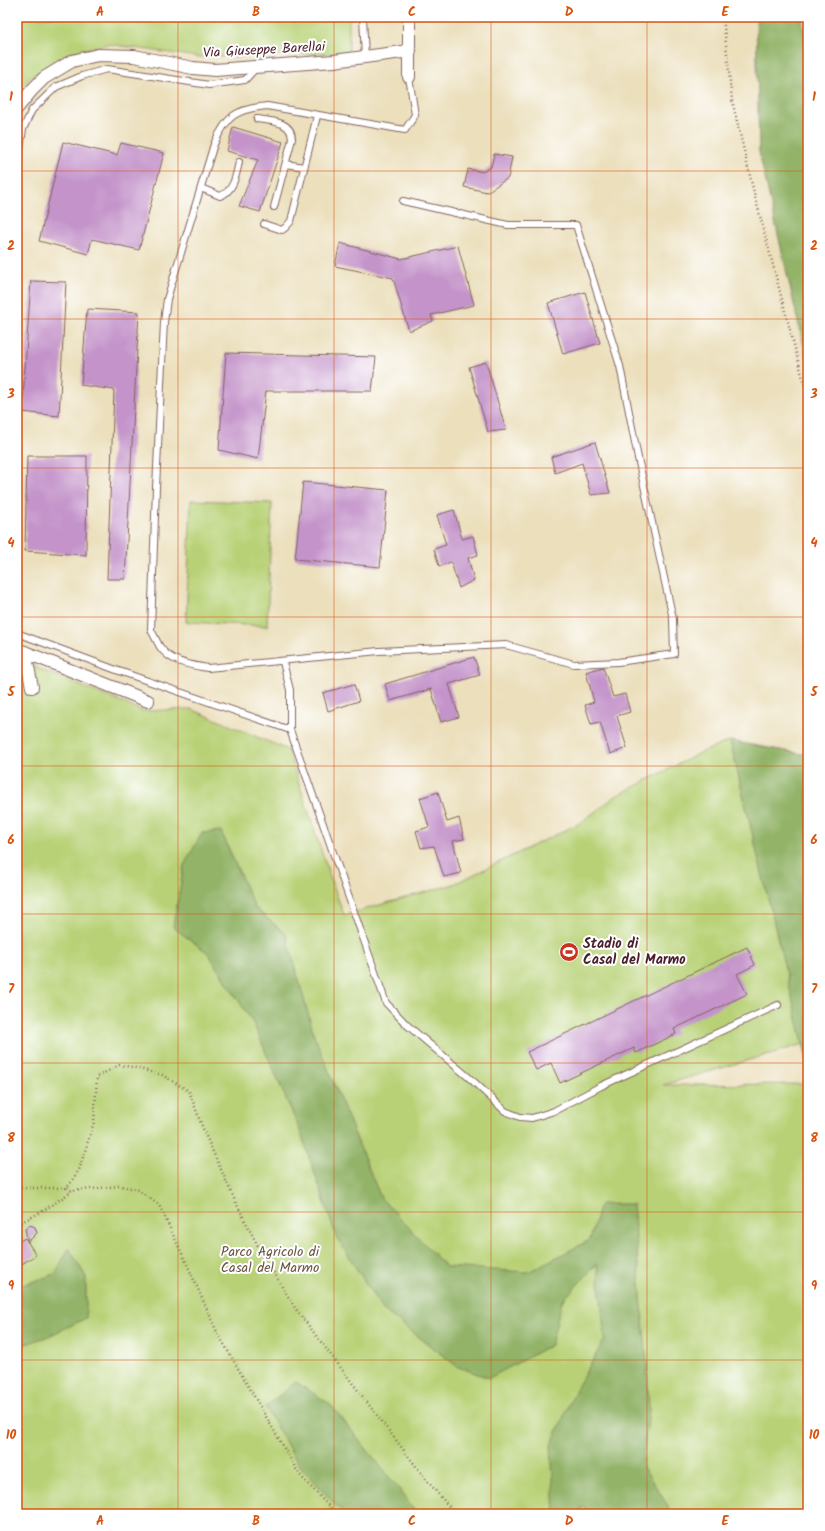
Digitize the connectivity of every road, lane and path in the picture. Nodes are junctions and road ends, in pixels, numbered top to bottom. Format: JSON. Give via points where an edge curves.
{"nodes":[{"id":1,"x":363,"y":17,"type":"edge"},
{"id":2,"x":409,"y":17,"type":"edge"},
{"id":3,"x":723,"y":17,"type":"edge"},
{"id":4,"x":410,"y":51,"type":"junction"},
{"id":5,"x":365,"y":57,"type":"junction"},
{"id":6,"x":257,"y":68,"type":"junction"},
{"id":7,"x":409,"y":77,"type":"joint"},
{"id":8,"x":17,"y":108,"type":"edge"},
{"id":9,"x":317,"y":116,"type":"junction"},
{"id":10,"x":257,"y":119,"type":"dead end"},
{"id":11,"x":239,"y":162,"type":"dead end"},
{"id":12,"x":286,"y":164,"type":"junction"},
{"id":13,"x":304,"y":167,"type":"junction"},
{"id":14,"x":17,"y":169,"type":"edge"},
{"id":15,"x":201,"y":188,"type":"junction"},
{"id":16,"x":403,"y":201,"type":"dead end"},
{"id":17,"x":274,"y":207,"type":"dead end"},
{"id":18,"x":264,"y":224,"type":"dead end"},
{"id":19,"x":808,"y":398,"type":"edge"},
{"id":20,"x":17,"y":633,"type":"edge"},
{"id":21,"x":21,"y":650,"type":"edge"},
{"id":22,"x":283,"y":662,"type":"junction"},
{"id":23,"x":32,"y":687,"type":"dead end"},
{"id":24,"x":148,"y":701,"type":"dead end"},
{"id":25,"x":290,"y":730,"type":"junction"},
{"id":26,"x":778,"y":1005,"type":"dead end"},
{"id":27,"x":17,"y":1188,"type":"edge"},
{"id":28,"x":67,"y":1188,"type":"junction"},
{"id":29,"x":72,"y":1190,"type":"junction"},
{"id":30,"x":17,"y":1224,"type":"edge"},
{"id":31,"x":336,"y":1514,"type":"edge"},
{"id":32,"x":455,"y":1514,"type":"edge"}],
"edges":[{"from":1,"to":5,"type":"lane"},
{"from":2,"to":4,"type":"street"},
{"from":3,"to":19,"type":"path","via":[[732,100]]},
{"from":4,"to":5,"type":"street","name":"Via Giuseppe Barellai"},
{"from":4,"to":7,"type":"street"},
{"from":5,"to":6,"type":"street","name":"Via Giuseppe Barellai"},
{"from":6,"to":8,"type":"street","name":"Via Giuseppe Barellai","via":[[215,70],[134,56],[98,55],[72,61],[44,78]]},
{"from":6,"to":14,"type":"lane","via":[[245,80],[209,85],[107,69],[82,76],[56,87],[32,110],[23,129]]},
{"from":7,"to":9,"type":"lane","via":[[415,115],[405,130]]},
{"from":9,"to":13,"type":"lane"},
{"from":9,"to":15,"type":"lane","via":[[267,106],[250,107],[235,114],[223,124],[214,144]]},
{"from":10,"to":12,"type":"lane","via":[[278,121],[289,128],[292,139]]},
{"from":11,"to":15,"type":"lane","via":[[232,186],[226,194],[220,196]]},
{"from":12,"to":13,"type":"lane"},
{"from":12,"to":17,"type":"lane"},
{"from":13,"to":18,"type":"lane","via":[[291,221],[282,230]]},
{"from":15,"to":22,"type":"lane","via":[[167,299],[164,322],[152,630],[160,647],[172,658],[184,664],[208,668]]},
{"from":16,"to":22,"type":"lane","via":[[508,225],[576,225],[620,366],[673,619],[674,654],[618,662],[574,664],[506,645],[379,651]]},
{"from":20,"to":25,"type":"lane"},
{"from":21,"to":23,"type":"street"},
{"from":21,"to":24,"type":"street"},
{"from":22,"to":25,"type":"lane","via":[[290,690]]},
{"from":25,"to":26,"type":"lane","via":[[386,1003],[407,1025],[505,1111],[520,1117],[532,1118],[554,1111],[601,1086]]},
{"from":27,"to":28,"type":"path"},
{"from":28,"to":29,"type":"path"},
{"from":28,"to":32,"type":"path","via":[[80,1170],[94,1122],[97,1077],[119,1066],[132,1067],[162,1075],[189,1091],[236,1203],[259,1248],[296,1308]]},
{"from":29,"to":30,"type":"path","via":[[40,1213]]},
{"from":29,"to":31,"type":"path","via":[[119,1186],[137,1189],[159,1205],[216,1332],[299,1474]]}]}
